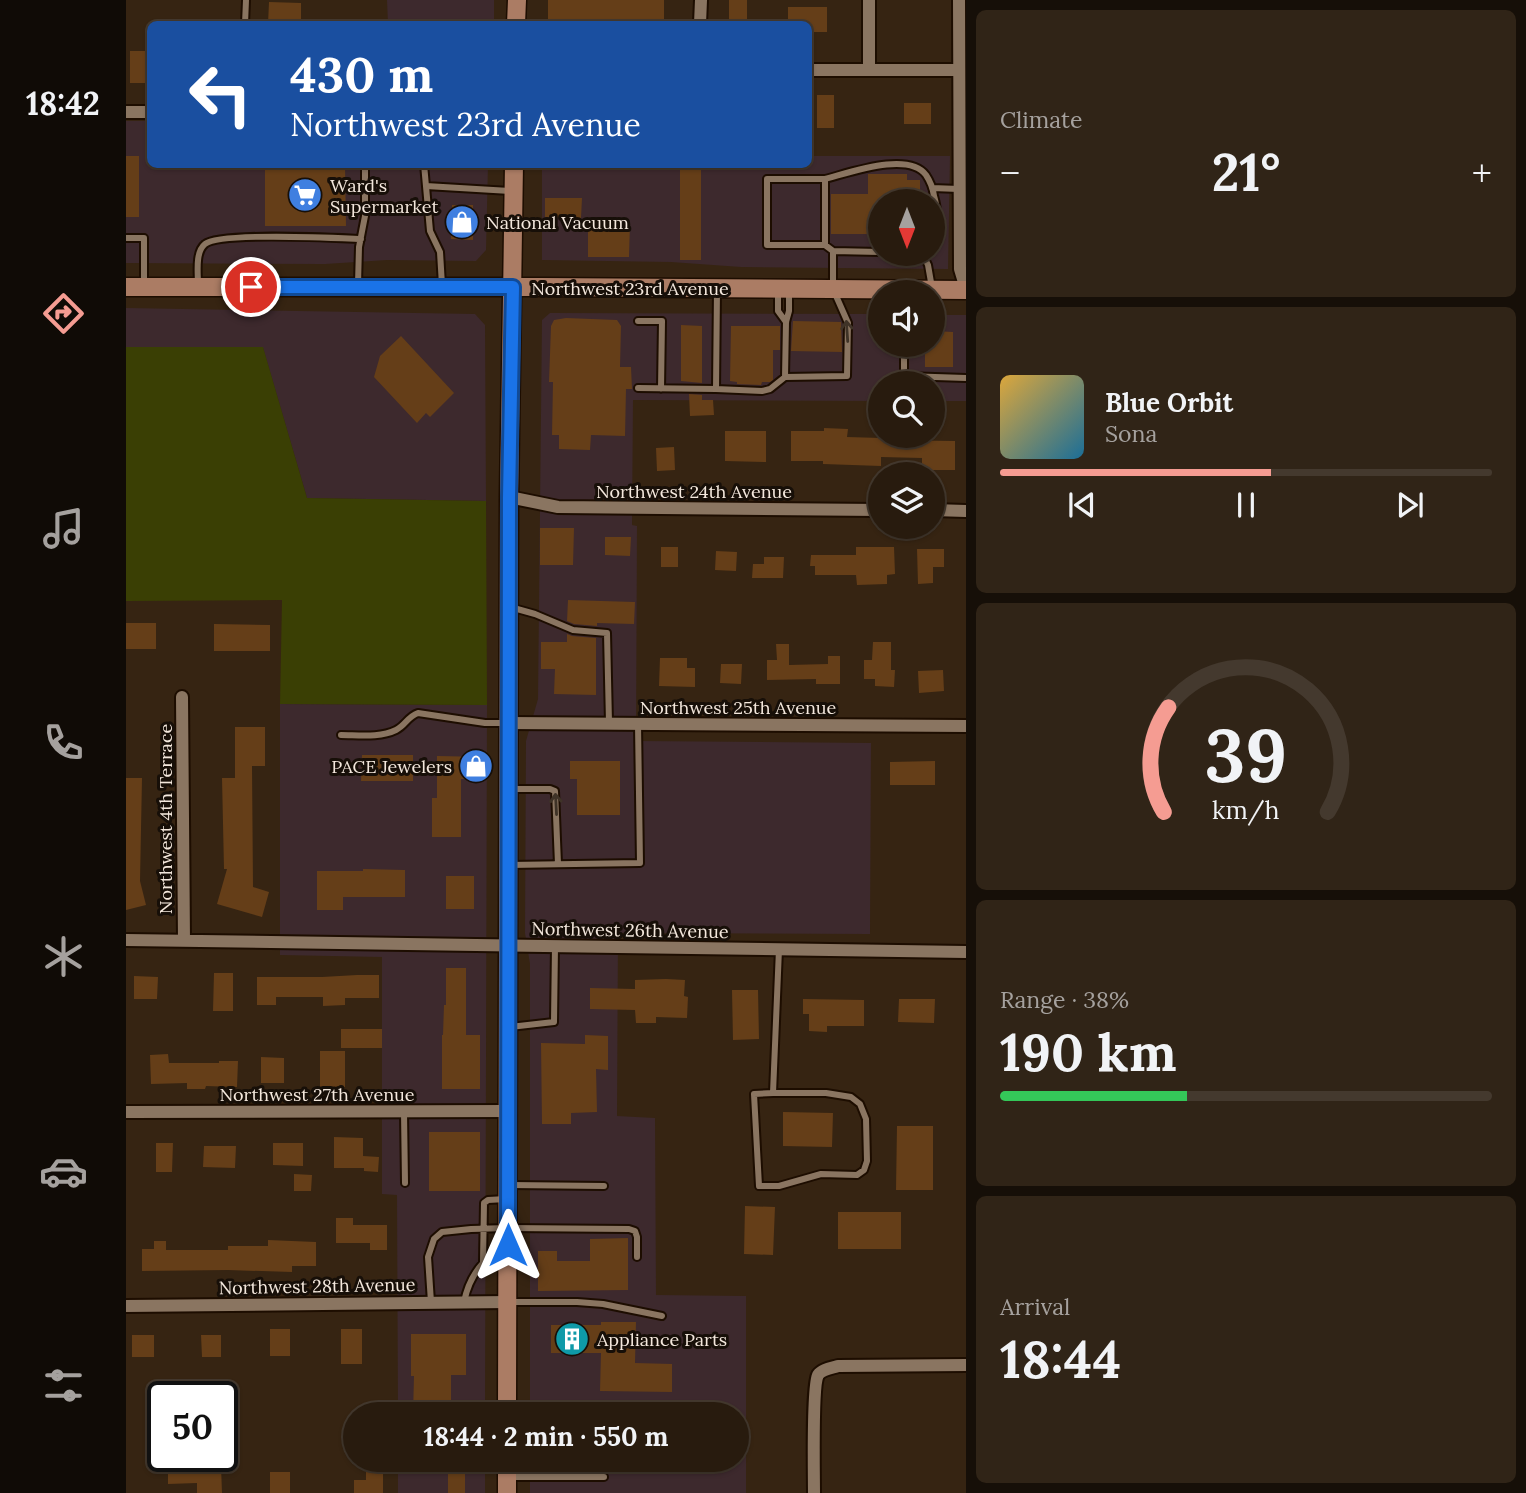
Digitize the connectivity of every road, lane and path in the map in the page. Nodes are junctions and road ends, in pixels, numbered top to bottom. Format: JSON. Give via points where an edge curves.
{"nodes":[{"id":1,"x":246,"y":0,"type":"edge"},
{"id":2,"x":517,"y":0,"type":"edge"},
{"id":3,"x":701,"y":0,"type":"edge"},
{"id":4,"x":869,"y":0,"type":"edge"},
{"id":5,"x":959,"y":0,"type":"edge"},
{"id":6,"x":245,"y":21,"type":"edge"},
{"id":7,"x":516,"y":21,"type":"edge"},
{"id":8,"x":701,"y":21,"type":"edge"},
{"id":9,"x":812,"y":70,"type":"edge"},
{"id":10,"x":869,"y":70,"type":"junction"},
{"id":11,"x":958,"y":70,"type":"junction"},
{"id":12,"x":126,"y":112,"type":"edge"},
{"id":13,"x":147,"y":112,"type":"edge"},
{"id":14,"x":365,"y":168,"type":"edge"},
{"id":15,"x":424,"y":168,"type":"edge"},
{"id":16,"x":514,"y":168,"type":"edge"},
{"id":17,"x":825,"y":179,"type":"junction"},
{"id":18,"x":426,"y":186,"type":"junction"},
{"id":19,"x":932,"y":188,"type":"joint"},
{"id":20,"x":959,"y":189,"type":"junction"},
{"id":21,"x":514,"y":191,"type":"junction"},
{"id":22,"x":126,"y":238,"type":"edge"},
{"id":23,"x":361,"y":239,"type":"junction"},
{"id":24,"x":825,"y":245,"type":"junction"},
{"id":25,"x":833,"y":251,"type":"junction"},
{"id":26,"x":868,"y":252,"type":"edge"},
{"id":27,"x":135,"y":287,"type":"edge"},
{"id":28,"x":198,"y":287,"type":"junction"},
{"id":29,"x":358,"y":287,"type":"junction"},
{"id":30,"x":442,"y":287,"type":"junction"},
{"id":31,"x":513,"y":287,"type":"junction"},
{"id":32,"x":717,"y":288,"type":"junction"},
{"id":33,"x":784,"y":289,"type":"junction"},
{"id":34,"x":833,"y":289,"type":"junction"},
{"id":35,"x":868,"y":290,"type":"edge"},
{"id":36,"x":945,"y":290,"type":"edge"},
{"id":37,"x":966,"y":290,"type":"edge"},
{"id":38,"x":638,"y":321,"type":"dead end"},
{"id":39,"x":786,"y":322,"type":"junction"},
{"id":40,"x":904,"y":357,"type":"edge"},
{"id":41,"x":785,"y":377,"type":"junction"},
{"id":42,"x":966,"y":377,"type":"edge"},
{"id":43,"x":638,"y":388,"type":"dead end"},
{"id":44,"x":661,"y":389,"type":"junction"},
{"id":45,"x":716,"y":389,"type":"junction"},
{"id":46,"x":509,"y":497,"type":"junction"},
{"id":47,"x":868,"y":510,"type":"edge"},
{"id":48,"x":945,"y":510,"type":"edge"},
{"id":49,"x":966,"y":511,"type":"edge"},
{"id":50,"x":509,"y":607,"type":"junction"},
{"id":51,"x":182,"y":697,"type":"dead end"},
{"id":52,"x":509,"y":723,"type":"junction"},
{"id":53,"x":609,"y":723,"type":"junction"},
{"id":54,"x":638,"y":723,"type":"junction"},
{"id":55,"x":966,"y":726,"type":"edge"},
{"id":56,"x":341,"y":735,"type":"dead end"},
{"id":57,"x":509,"y":789,"type":"junction"},
{"id":58,"x":558,"y":864,"type":"junction"},
{"id":59,"x":508,"y":865,"type":"junction"},
{"id":60,"x":126,"y":940,"type":"edge"},
{"id":61,"x":184,"y":940,"type":"junction"},
{"id":62,"x":508,"y":945,"type":"junction"},
{"id":63,"x":555,"y":946,"type":"junction"},
{"id":64,"x":779,"y":949,"type":"junction"},
{"id":65,"x":966,"y":952,"type":"edge"},
{"id":66,"x":508,"y":1027,"type":"junction"},
{"id":67,"x":773,"y":1093,"type":"junction"},
{"id":68,"x":508,"y":1111,"type":"junction"},
{"id":69,"x":126,"y":1112,"type":"edge"},
{"id":70,"x":404,"y":1112,"type":"junction"},
{"id":71,"x":405,"y":1183,"type":"dead end"},
{"id":72,"x":604,"y":1186,"type":"dead end"},
{"id":73,"x":508,"y":1192,"type":"junction"},
{"id":74,"x":508,"y":1228,"type":"junction"},
{"id":75,"x":484,"y":1229,"type":"junction"},
{"id":76,"x":637,"y":1258,"type":"dead end"},
{"id":77,"x":508,"y":1261,"type":"junction"},
{"id":78,"x":483,"y":1263,"type":"junction"},
{"id":79,"x":431,"y":1302,"type":"junction"},
{"id":80,"x":464,"y":1302,"type":"junction"},
{"id":81,"x":508,"y":1302,"type":"junction"},
{"id":82,"x":126,"y":1306,"type":"edge"},
{"id":83,"x":662,"y":1316,"type":"dead end"},
{"id":84,"x":966,"y":1365,"type":"edge"},
{"id":85,"x":508,"y":1402,"type":"edge"},
{"id":86,"x":507,"y":1476,"type":"edge"},
{"id":87,"x":604,"y":1477,"type":"dead end"},
{"id":88,"x":814,"y":1493,"type":"edge"}],
"edges":[{"from":1,"to":6,"type":"lane"},
{"from":2,"to":7,"type":"main road"},
{"from":3,"to":8,"type":"street"},
{"from":4,"to":10,"type":"street"},
{"from":5,"to":11,"type":"street"},
{"from":9,"to":10,"type":"street"},
{"from":10,"to":11,"type":"street"},
{"from":11,"to":20,"type":"street"},
{"from":12,"to":13,"type":"street"},
{"from":14,"to":23,"type":"lane"},
{"from":15,"to":18,"type":"lane"},
{"from":16,"to":21,"type":"main road"},
{"from":17,"to":19,"type":"lane","via":[[875,166],[908,165],[926,174]]},
{"from":17,"to":24,"type":"lane"},
{"from":17,"to":24,"type":"lane","via":[[767,178],[767,245]]},
{"from":18,"to":21,"type":"lane"},
{"from":18,"to":30,"type":"lane","via":[[430,231],[440,252]]},
{"from":19,"to":20,"type":"lane"},
{"from":20,"to":37,"type":"street","via":[[960,269]]},
{"from":21,"to":31,"type":"main road"},
{"from":22,"to":27,"type":"lane","via":[[144,238]]},
{"from":23,"to":28,"type":"lane","via":[[213,240],[201,249]]},
{"from":23,"to":29,"type":"lane"},
{"from":24,"to":25,"type":"lane"},
{"from":25,"to":26,"type":"lane"},
{"from":25,"to":34,"type":"lane"},
{"from":27,"to":28,"type":"main road","name":"Northwest 23rd Avenue"},
{"from":28,"to":29,"type":"main road","name":"Northwest 23rd Avenue"},
{"from":29,"to":30,"type":"main road","name":"Northwest 23rd Avenue"},
{"from":30,"to":31,"type":"main road","name":"Northwest 23rd Avenue"},
{"from":31,"to":32,"type":"main road","name":"Northwest 23rd Avenue"},
{"from":31,"to":46,"type":"main road"},
{"from":32,"to":33,"type":"main road","name":"Northwest 23rd Avenue"},
{"from":32,"to":45,"type":"lane"},
{"from":33,"to":34,"type":"main road","name":"Northwest 23rd Avenue"},
{"from":33,"to":39,"type":"lane","via":[[789,311]]},
{"from":33,"to":39,"type":"lane","via":[[778,311]]},
{"from":34,"to":35,"type":"main road","name":"Northwest 23rd Avenue"},
{"from":41,"to":34,"type":"lane","one_way":true,"via":[[847,376],[848,323]]},
{"from":36,"to":37,"type":"main road","name":"Northwest 23rd Avenue"},
{"from":38,"to":44,"type":"lane","via":[[662,321]]},
{"from":39,"to":41,"type":"lane"},
{"from":40,"to":42,"type":"lane","via":[[904,376]]},
{"from":41,"to":45,"type":"lane","via":[[762,391]]},
{"from":43,"to":44,"type":"lane"},
{"from":44,"to":45,"type":"lane"},
{"from":46,"to":47,"type":"street","name":"Northwest 24th Avenue","via":[[558,508]]},
{"from":46,"to":50,"type":"main road"},
{"from":48,"to":49,"type":"street"},
{"from":50,"to":52,"type":"main road"},
{"from":50,"to":53,"type":"lane","via":[[573,630],[607,634]]},
{"from":51,"to":61,"type":"street","name":"Northwest 4th Terrace"},
{"from":52,"to":53,"type":"street","name":"Northwest 25th Avenue"},
{"from":52,"to":56,"type":"lane","via":[[418,713],[398,729]]},
{"from":52,"to":57,"type":"main road"},
{"from":53,"to":54,"type":"street","name":"Northwest 25th Avenue"},
{"from":54,"to":55,"type":"street","name":"Northwest 25th Avenue"},
{"from":54,"to":58,"type":"lane","via":[[640,863]]},
{"from":58,"to":57,"type":"lane","one_way":true,"via":[[555,791]]},
{"from":57,"to":59,"type":"main road"},
{"from":58,"to":59,"type":"lane"},
{"from":59,"to":62,"type":"main road"},
{"from":60,"to":61,"type":"street","name":"Northwest 26th Avenue"},
{"from":61,"to":62,"type":"street","name":"Northwest 26th Avenue"},
{"from":62,"to":63,"type":"street","name":"Northwest 26th Avenue"},
{"from":62,"to":66,"type":"main road"},
{"from":63,"to":64,"type":"street","name":"Northwest 26th Avenue"},
{"from":63,"to":66,"type":"lane","via":[[554,1022]]},
{"from":64,"to":65,"type":"street","name":"Northwest 26th Avenue"},
{"from":64,"to":67,"type":"lane"},
{"from":66,"to":68,"type":"main road"},
{"from":67,"to":67,"type":"lane","via":[[826,1093],[851,1097],[860,1104],[867,1130],[864,1170],[857,1175],[821,1174],[793,1184],[759,1186],[754,1094]]},
{"from":68,"to":70,"type":"street","name":"Northwest 27th Avenue"},
{"from":68,"to":73,"type":"main road"},
{"from":69,"to":70,"type":"street","name":"Northwest 27th Avenue"},
{"from":70,"to":71,"type":"lane"},
{"from":72,"to":73,"type":"lane"},
{"from":73,"to":74,"type":"main road"},
{"from":73,"to":75,"type":"lane","via":[[484,1203]]},
{"from":74,"to":75,"type":"lane"},
{"from":74,"to":76,"type":"lane","via":[[629,1229],[637,1237]]},
{"from":74,"to":77,"type":"main road"},
{"from":75,"to":78,"type":"lane"},
{"from":75,"to":79,"type":"lane","via":[[442,1232],[434,1239],[428,1258]]},
{"from":77,"to":78,"type":"lane"},
{"from":77,"to":81,"type":"main road"},
{"from":78,"to":80,"type":"lane"},
{"from":79,"to":80,"type":"street","name":"Northwest 28th Avenue"},
{"from":79,"to":82,"type":"street","name":"Northwest 28th Avenue"},
{"from":80,"to":81,"type":"street","name":"Northwest 28th Avenue"},
{"from":81,"to":83,"type":"lane","via":[[603,1304]]},
{"from":81,"to":85,"type":"main road"},
{"from":84,"to":88,"type":"street","via":[[838,1366],[821,1372],[815,1400]]},
{"from":86,"to":87,"type":"lane"}]}
